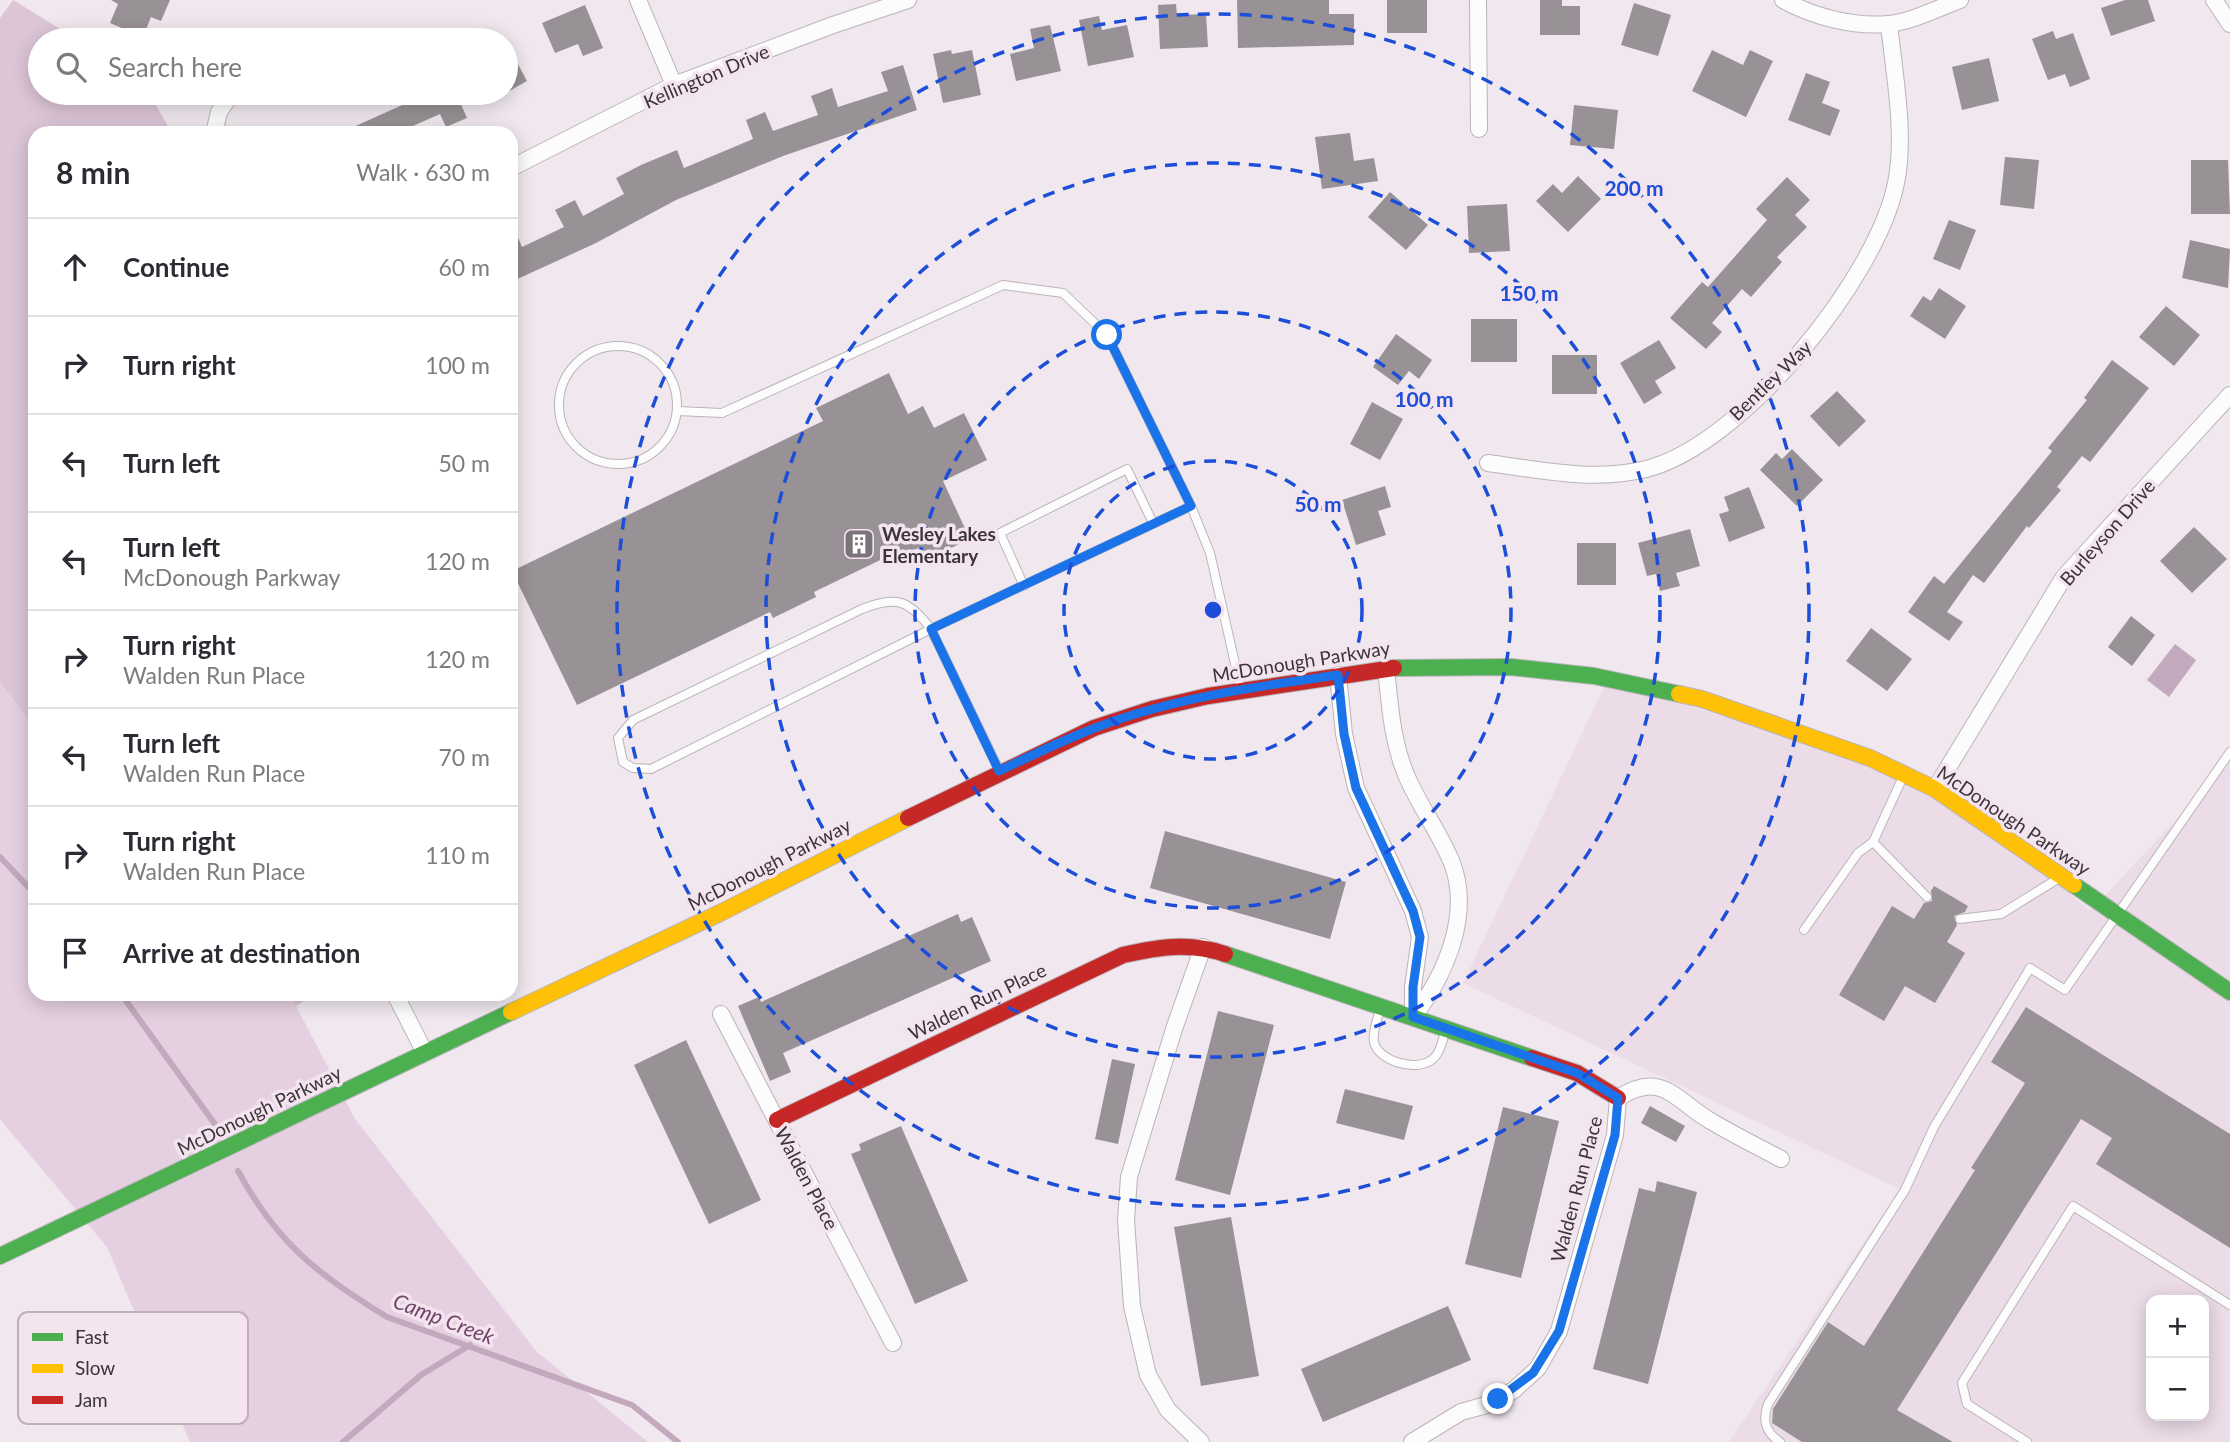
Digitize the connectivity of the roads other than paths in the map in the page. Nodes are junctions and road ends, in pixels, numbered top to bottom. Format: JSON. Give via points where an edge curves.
{"nodes":[{"id":1,"x":638,"y":0,"type":"edge"},
{"id":2,"x":908,"y":0,"type":"edge"},
{"id":3,"x":1478,"y":0,"type":"edge"},
{"id":4,"x":1783,"y":0,"type":"edge"},
{"id":5,"x":1960,"y":0,"type":"edge"},
{"id":6,"x":2214,"y":0,"type":"edge"},
{"id":7,"x":1889,"y":24,"type":"junction"},
{"id":8,"x":2230,"y":24,"type":"edge"},
{"id":9,"x":674,"y":86,"type":"junction"},
{"id":10,"x":224,"y":105,"type":"edge"},
{"id":11,"x":216,"y":126,"type":"edge"},
{"id":12,"x":1479,"y":129,"type":"dead end"},
{"id":13,"x":518,"y":164,"type":"edge"},
{"id":14,"x":2230,"y":395,"type":"edge"},
{"id":15,"x":677,"y":411,"type":"junction"},
{"id":16,"x":1488,"y":463,"type":"dead end"},
{"id":17,"x":1191,"y":506,"type":"junction"},
{"id":18,"x":1153,"y":523,"type":"junction"},
{"id":19,"x":1024,"y":586,"type":"junction"},
{"id":20,"x":931,"y":629,"type":"junction"},
{"id":21,"x":1386,"y":668,"type":"junction"},
{"id":22,"x":1338,"y":675,"type":"junction"},
{"id":23,"x":1241,"y":690,"type":"junction"},
{"id":24,"x":2230,"y":752,"type":"edge"},
{"id":25,"x":999,"y":771,"type":"junction"},
{"id":26,"x":1905,"y":774,"type":"junction"},
{"id":27,"x":1935,"y":789,"type":"junction"},
{"id":28,"x":1872,"y":842,"type":"junction"},
{"id":29,"x":2060,"y":877,"type":"junction"},
{"id":30,"x":1927,"y":897,"type":"dead end"},
{"id":31,"x":2116,"y":915,"type":"junction"},
{"id":32,"x":1961,"y":919,"type":"dead end"},
{"id":33,"x":1804,"y":930,"type":"dead end"},
{"id":34,"x":1203,"y":947,"type":"junction"},
{"id":35,"x":1420,"y":952,"type":"junction"},
{"id":36,"x":1446,"y":957,"type":"junction"},
{"id":37,"x":2230,"y":992,"type":"edge"},
{"id":38,"x":399,"y":1001,"type":"edge"},
{"id":39,"x":1381,"y":1006,"type":"junction"},
{"id":40,"x":721,"y":1014,"type":"dead end"},
{"id":41,"x":1413,"y":1017,"type":"junction"},
{"id":42,"x":1447,"y":1028,"type":"junction"},
{"id":43,"x":425,"y":1053,"type":"junction"},
{"id":44,"x":1618,"y":1098,"type":"junction"},
{"id":45,"x":777,"y":1120,"type":"junction"},
{"id":46,"x":1781,"y":1159,"type":"dead end"},
{"id":47,"x":0,"y":1256,"type":"edge"},
{"id":48,"x":2230,"y":1306,"type":"edge"},
{"id":49,"x":893,"y":1343,"type":"dead end"},
{"id":50,"x":1201,"y":1442,"type":"edge"},
{"id":51,"x":1412,"y":1442,"type":"edge"},
{"id":52,"x":1780,"y":1442,"type":"edge"},
{"id":53,"x":2027,"y":1442,"type":"edge"}],
"edges":[{"from":1,"to":9,"type":"street"},
{"from":2,"to":9,"type":"street","name":"Kellington Drive"},
{"from":3,"to":12,"type":"street"},
{"from":4,"to":7,"type":"street","via":[[1804,11],[1847,22]]},
{"from":5,"to":7,"type":"street"},
{"from":6,"to":8,"type":"street"},
{"from":7,"to":16,"type":"street","name":"Bentley Way","via":[[1899,119],[1897,182],[1856,279],[1804,351],[1727,422],[1650,468],[1576,475]]},
{"from":9,"to":13,"type":"street","name":"Kellington Drive"},
{"from":10,"to":11,"type":"street"},
{"from":14,"to":27,"type":"street","name":"Burleyson Drive","via":[[2064,577]]},
{"from":15,"to":15,"type":"lane","via":[[674,384],[664,367],[631,346],[611,345],[592,351],[564,379],[558,398],[559,419],[580,452],[597,462],[617,465],[653,454],[667,440]]},
{"from":15,"to":17,"type":"lane","via":[[722,412],[1003,285],[1063,293],[1107,335]]},
{"from":17,"to":18,"type":"lane"},
{"from":17,"to":23,"type":"lane","via":[[1210,553]]},
{"from":18,"to":19,"type":"lane"},
{"from":18,"to":19,"type":"lane","via":[[1127,469],[1000,533]]},
{"from":19,"to":20,"type":"lane"},
{"from":20,"to":20,"type":"lane","via":[[905,603],[885,601],[862,609],[633,720],[618,738],[623,762],[651,769]]},
{"from":20,"to":25,"type":"lane"},
{"from":21,"to":22,"type":"street","name":"McDonough Parkway"},
{"from":21,"to":26,"type":"street","name":"McDonough Parkway","via":[[1511,667],[1594,676],[1702,699],[1810,735]]},
{"from":21,"to":36,"type":"street","via":[[1395,745],[1456,877],[1459,915]]},
{"from":22,"to":23,"type":"street","name":"McDonough Parkway"},
{"from":22,"to":35,"type":"street","via":[[1352,775],[1413,911]]},
{"from":23,"to":25,"type":"street","name":"McDonough Parkway","via":[[1153,709],[1094,728]]},
{"from":24,"to":31,"type":"lane"},
{"from":25,"to":43,"type":"street","name":"McDonough Parkway","via":[[720,913]]},
{"from":26,"to":27,"type":"street","name":"McDonough Parkway"},
{"from":26,"to":28,"type":"lane"},
{"from":27,"to":29,"type":"street","name":"McDonough Parkway"},
{"from":28,"to":30,"type":"lane"},
{"from":28,"to":33,"type":"lane","via":[[1858,853]]},
{"from":29,"to":31,"type":"street","name":"McDonough Parkway"},
{"from":29,"to":32,"type":"lane","via":[[2001,914]]},
{"from":31,"to":37,"type":"street","name":"McDonough Parkway"},
{"from":31,"to":52,"type":"lane","via":[[2065,989],[2029,968],[1934,1127],[1905,1190],[1768,1404],[1765,1426]]},
{"from":34,"to":39,"type":"street","name":"Walden Run Place"},
{"from":34,"to":45,"type":"street","name":"Walden Run Place","via":[[1163,946],[1123,956]]},
{"from":34,"to":50,"type":"street","via":[[1129,1177],[1126,1220],[1129,1289],[1147,1375],[1168,1410]]},
{"from":35,"to":36,"type":"street"},
{"from":35,"to":41,"type":"street"},
{"from":36,"to":41,"type":"street","via":[[1432,994]]},
{"from":38,"to":43,"type":"street"},
{"from":39,"to":41,"type":"street","name":"Walden Run Place"},
{"from":39,"to":42,"type":"lane","via":[[1373,1040],[1378,1052],[1399,1063],[1420,1065],[1432,1060]]},
{"from":40,"to":45,"type":"street","name":"Walden Place"},
{"from":41,"to":42,"type":"street","name":"Walden Run Place"},
{"from":42,"to":44,"type":"street","name":"Walden Run Place","via":[[1577,1073]]},
{"from":43,"to":47,"type":"street","name":"McDonough Parkway"},
{"from":44,"to":46,"type":"street","via":[[1637,1088],[1668,1090],[1706,1118]]},
{"from":44,"to":51,"type":"street","name":"Walden Run Place","via":[[1615,1135],[1559,1331],[1546,1356],[1506,1395],[1461,1412]]},
{"from":45,"to":49,"type":"street","name":"Walden Place"},
{"from":48,"to":53,"type":"lane","via":[[2073,1206],[1962,1383],[1967,1404]]}]}
